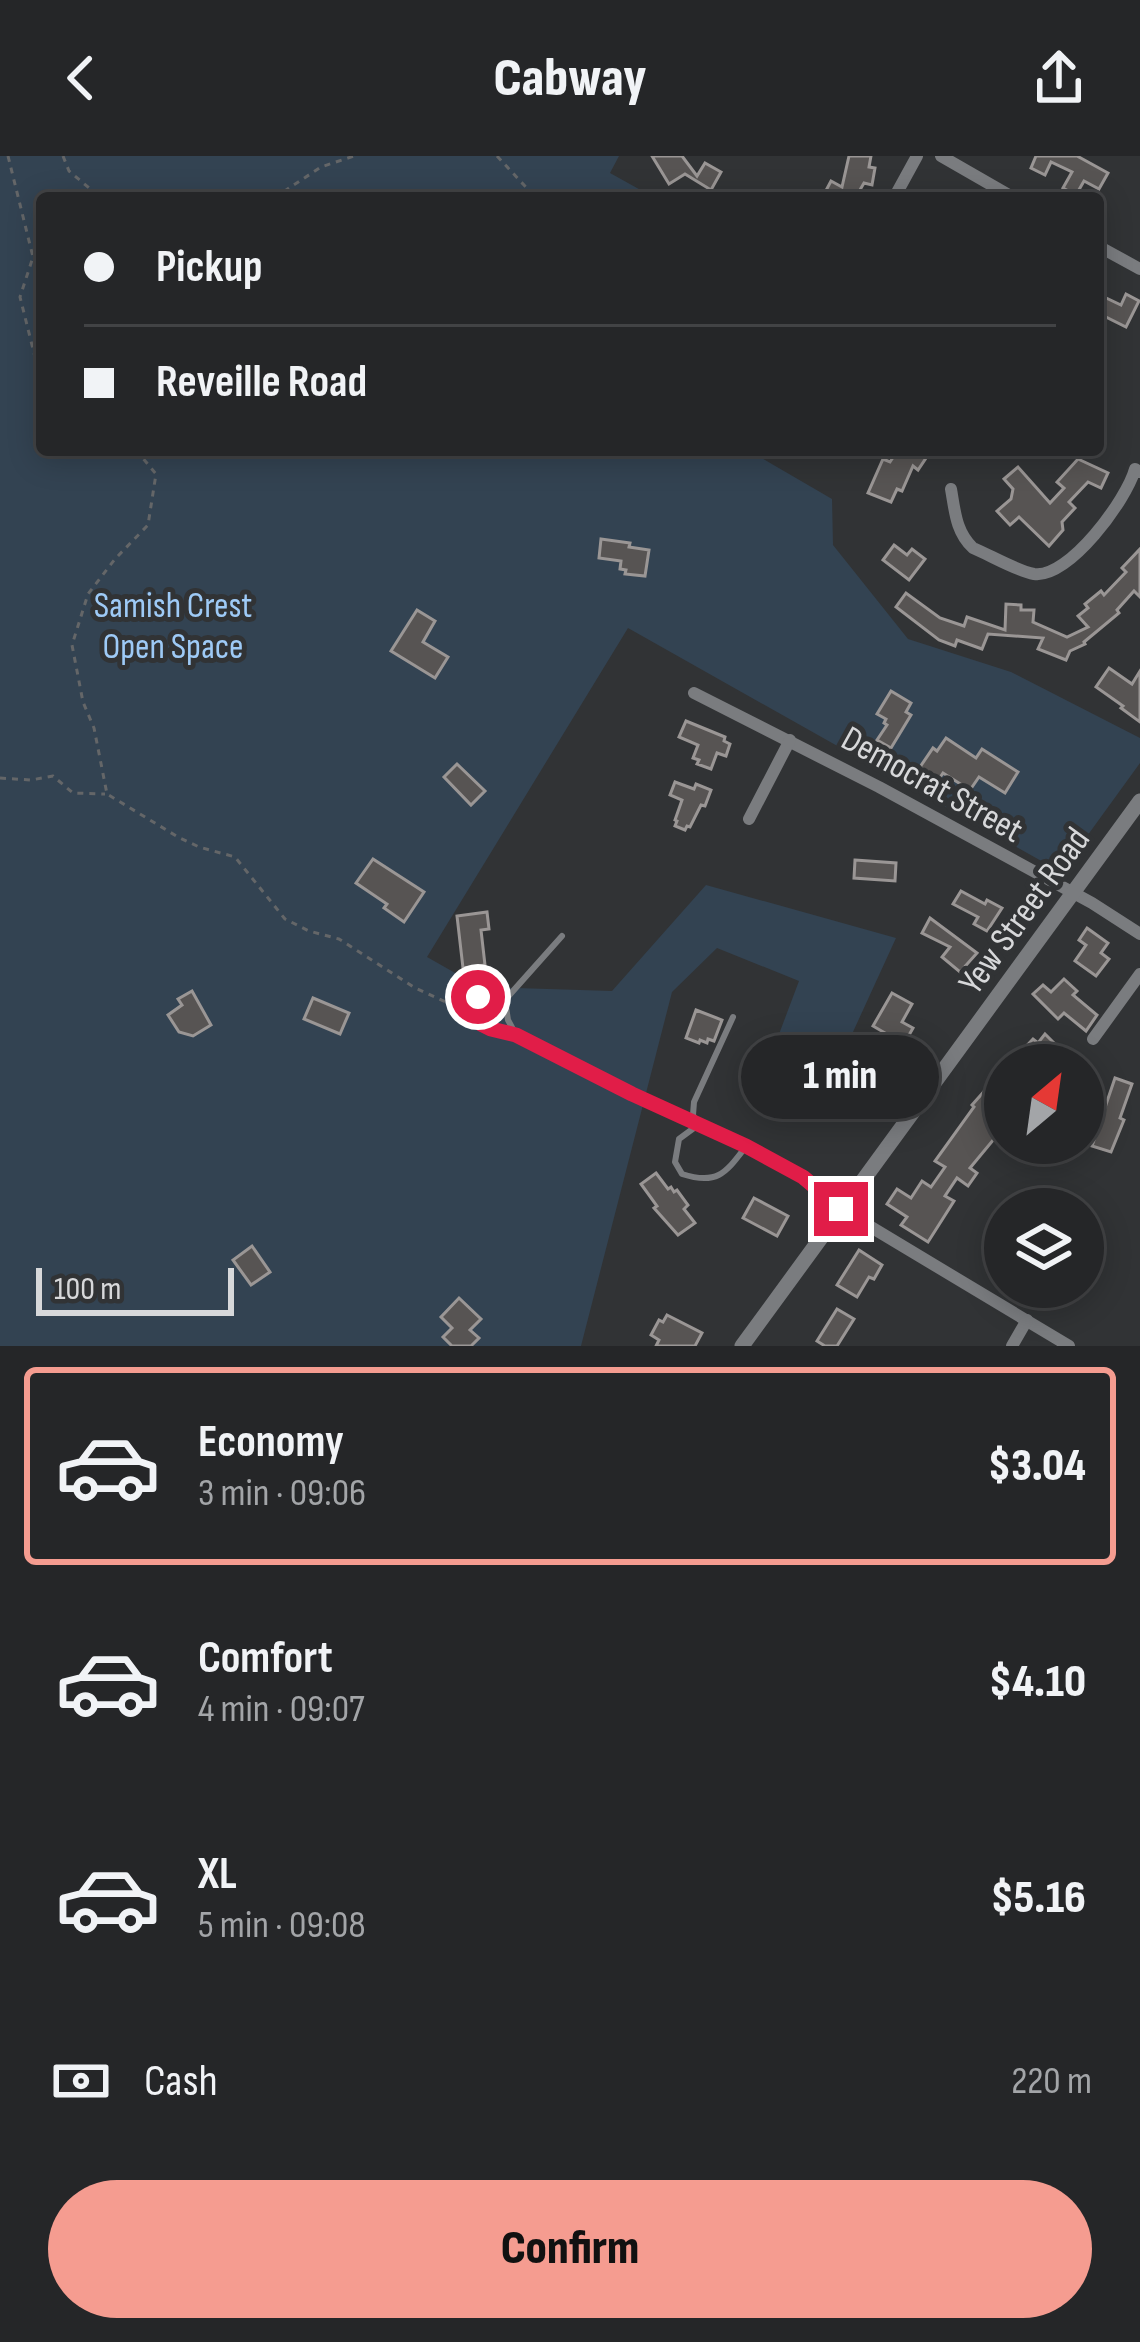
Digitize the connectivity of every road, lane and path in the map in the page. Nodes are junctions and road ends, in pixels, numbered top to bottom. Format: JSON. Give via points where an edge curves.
{"nodes":[{"id":1,"x":8,"y":156,"type":"edge"},
{"id":2,"x":63,"y":156,"type":"edge"},
{"id":3,"x":354,"y":156,"type":"edge"},
{"id":4,"x":497,"y":156,"type":"edge"},
{"id":5,"x":917,"y":156,"type":"edge"},
{"id":6,"x":941,"y":156,"type":"edge"},
{"id":7,"x":94,"y":192,"type":"edge"},
{"id":8,"x":283,"y":192,"type":"edge"},
{"id":9,"x":530,"y":192,"type":"edge"},
{"id":10,"x":897,"y":192,"type":"edge"},
{"id":11,"x":1004,"y":192,"type":"edge"},
{"id":12,"x":1104,"y":248,"type":"edge"},
{"id":13,"x":1140,"y":269,"type":"edge"},
{"id":14,"x":36,"y":361,"type":"edge"},
{"id":15,"x":141,"y":456,"type":"edge"},
{"id":16,"x":1137,"y":471,"type":"edge"},
{"id":17,"x":951,"y":489,"type":"dead end"},
{"id":18,"x":694,"y":693,"type":"dead end"},
{"id":19,"x":790,"y":740,"type":"junction"},
{"id":20,"x":0,"y":778,"type":"edge"},
{"id":21,"x":107,"y":794,"type":"junction"},
{"id":22,"x":1140,"y":801,"type":"edge"},
{"id":23,"x":748,"y":819,"type":"dead end"},
{"id":24,"x":1073,"y":894,"type":"junction"},
{"id":25,"x":1140,"y":934,"type":"edge"},
{"id":26,"x":562,"y":936,"type":"dead end"},
{"id":27,"x":1140,"y":974,"type":"edge"},
{"id":28,"x":505,"y":1000,"type":"junction"},
{"id":29,"x":476,"y":1015,"type":"junction"},
{"id":30,"x":733,"y":1017,"type":"dead end"},
{"id":31,"x":516,"y":1035,"type":"junction"},
{"id":32,"x":1094,"y":1040,"type":"dead end"},
{"id":33,"x":632,"y":1094,"type":"joint"},
{"id":34,"x":698,"y":1125,"type":"junction"},
{"id":35,"x":746,"y":1146,"type":"junction"},
{"id":36,"x":841,"y":1209,"type":"junction"},
{"id":37,"x":1027,"y":1320,"type":"junction"},
{"id":38,"x":742,"y":1346,"type":"edge"},
{"id":39,"x":1012,"y":1346,"type":"edge"},
{"id":40,"x":1069,"y":1346,"type":"edge"}],
"edges":[{"from":1,"to":14,"type":"path","via":[[33,257],[20,297]]},
{"from":2,"to":7,"type":"path"},
{"from":3,"to":8,"type":"path"},
{"from":4,"to":9,"type":"path"},
{"from":5,"to":10,"type":"street"},
{"from":6,"to":11,"type":"street"},
{"from":12,"to":13,"type":"street"},
{"from":15,"to":21,"type":"path","via":[[156,474],[148,525],[88,594],[72,645]]},
{"from":16,"to":17,"type":"street","via":[[1085,544],[1051,572],[1035,574],[966,542]]},
{"from":18,"to":19,"type":"street","name":"Democrat Street"},
{"from":19,"to":23,"type":"street"},
{"from":19,"to":24,"type":"street","name":"Democrat Street"},
{"from":20,"to":21,"type":"path","via":[[53,776],[73,793]]},
{"from":21,"to":29,"type":"path","via":[[178,837],[236,857],[286,919]]},
{"from":22,"to":24,"type":"street","name":"Yew Street Road"},
{"from":24,"to":25,"type":"street","name":"Democrat Street"},
{"from":24,"to":36,"type":"street","name":"Yew Street Road"},
{"from":26,"to":28,"type":"lane"},
{"from":27,"to":32,"type":"street"},
{"from":28,"to":29,"type":"lane","via":[[485,990]]},
{"from":28,"to":31,"type":"lane"},
{"from":29,"to":31,"type":"lane"},
{"from":30,"to":34,"type":"lane","via":[[694,1102]]},
{"from":31,"to":33,"type":"lane"},
{"from":33,"to":34,"type":"street"},
{"from":34,"to":35,"type":"street"},
{"from":34,"to":35,"type":"lane","via":[[675,1148],[682,1174],[724,1174]]},
{"from":35,"to":36,"type":"street"},
{"from":36,"to":37,"type":"street"},
{"from":36,"to":38,"type":"street","name":"Yew Street Road"},
{"from":37,"to":39,"type":"street"},
{"from":37,"to":40,"type":"street"}]}
